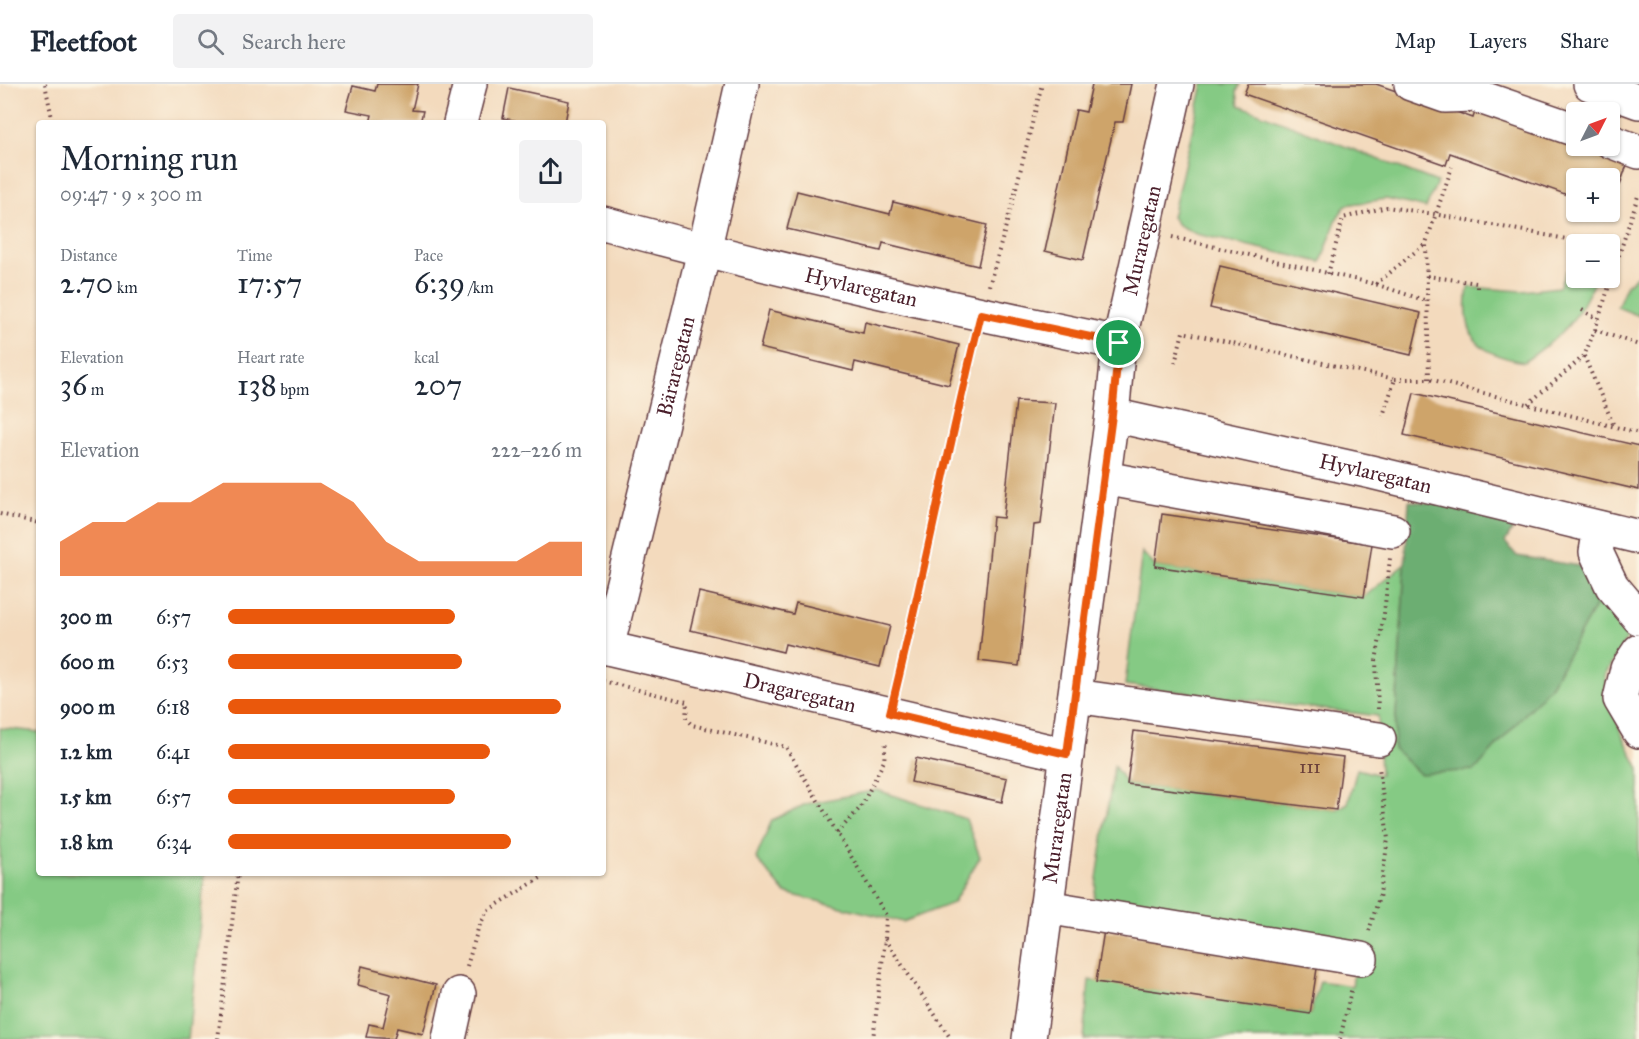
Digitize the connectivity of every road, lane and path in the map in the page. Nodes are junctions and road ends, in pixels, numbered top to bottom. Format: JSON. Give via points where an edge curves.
{"nodes":[{"id":1,"x":45,"y":84,"type":"edge"},
{"id":2,"x":470,"y":84,"type":"edge"},
{"id":3,"x":742,"y":84,"type":"edge"},
{"id":4,"x":1042,"y":84,"type":"edge"},
{"id":5,"x":1177,"y":84,"type":"edge"},
{"id":6,"x":1412,"y":84,"type":"edge"},
{"id":7,"x":1590,"y":84,"type":"edge"},
{"id":8,"x":1639,"y":102,"type":"edge"},
{"id":9,"x":52,"y":120,"type":"edge"},
{"id":10,"x":461,"y":120,"type":"edge"},
{"id":11,"x":1566,"y":127,"type":"edge"},
{"id":12,"x":1620,"y":145,"type":"edge"},
{"id":13,"x":1639,"y":152,"type":"edge"},
{"id":14,"x":1452,"y":167,"type":"dead end"},
{"id":15,"x":1639,"y":193,"type":"edge"},
{"id":16,"x":1434,"y":214,"type":"junction"},
{"id":17,"x":606,"y":224,"type":"edge"},
{"id":18,"x":1143,"y":230,"type":"junction"},
{"id":19,"x":1566,"y":239,"type":"edge"},
{"id":20,"x":1426,"y":243,"type":"junction"},
{"id":21,"x":1620,"y":249,"type":"edge"},
{"id":22,"x":704,"y":251,"type":"junction"},
{"id":23,"x":1328,"y":274,"type":"junction"},
{"id":24,"x":1427,"y":276,"type":"junction"},
{"id":25,"x":1375,"y":284,"type":"junction"},
{"id":26,"x":1477,"y":288,"type":"dead end"},
{"id":27,"x":1608,"y":288,"type":"edge"},
{"id":28,"x":1427,"y":301,"type":"junction"},
{"id":29,"x":1582,"y":310,"type":"dead end"},
{"id":30,"x":981,"y":314,"type":"junction"},
{"id":31,"x":1598,"y":319,"type":"junction"},
{"id":32,"x":1595,"y":330,"type":"junction"},
{"id":33,"x":1119,"y":343,"type":"junction"},
{"id":34,"x":1639,"y":345,"type":"edge"},
{"id":35,"x":1584,"y":356,"type":"junction"},
{"id":36,"x":1175,"y":363,"type":"dead end"},
{"id":37,"x":1395,"y":379,"type":"junction"},
{"id":38,"x":1429,"y":379,"type":"junction"},
{"id":39,"x":1527,"y":405,"type":"junction"},
{"id":40,"x":1112,"y":415,"type":"junction"},
{"id":41,"x":1383,"y":416,"type":"dead end"},
{"id":42,"x":1614,"y":427,"type":"junction"},
{"id":43,"x":1639,"y":433,"type":"edge"},
{"id":44,"x":1104,"y":478,"type":"junction"},
{"id":45,"x":0,"y":514,"type":"edge"},
{"id":46,"x":36,"y":522,"type":"edge"},
{"id":47,"x":1600,"y":528,"type":"junction"},
{"id":48,"x":1393,"y":531,"type":"dead end"},
{"id":49,"x":1639,"y":537,"type":"edge"},
{"id":50,"x":1639,"y":618,"type":"edge"},
{"id":51,"x":606,"y":643,"type":"edge"},
{"id":52,"x":606,"y":647,"type":"edge"},
{"id":53,"x":1639,"y":651,"type":"edge"},
{"id":54,"x":606,"y":682,"type":"edge"},
{"id":55,"x":1075,"y":696,"type":"junction"},
{"id":56,"x":890,"y":713,"type":"junction"},
{"id":57,"x":1639,"y":731,"type":"edge"},
{"id":58,"x":1379,"y":739,"type":"dead end"},
{"id":59,"x":1067,"y":754,"type":"junction"},
{"id":60,"x":837,"y":833,"type":"junction"},
{"id":61,"x":237,"y":876,"type":"edge"},
{"id":62,"x":542,"y":876,"type":"edge"},
{"id":63,"x":1046,"y":908,"type":"junction"},
{"id":64,"x":885,"y":939,"type":"junction"},
{"id":65,"x":1360,"y":959,"type":"dead end"},
{"id":66,"x":459,"y":994,"type":"joint"},
{"id":67,"x":218,"y":1039,"type":"edge"},
{"id":68,"x":448,"y":1039,"type":"edge"},
{"id":69,"x":873,"y":1039,"type":"edge"},
{"id":70,"x":951,"y":1039,"type":"edge"},
{"id":71,"x":1029,"y":1039,"type":"edge"}],
"edges":[{"from":1,"to":9,"type":"path"},
{"from":2,"to":10,"type":"street"},
{"from":3,"to":22,"type":"street","name":"Bäraregatan"},
{"from":4,"to":30,"type":"path"},
{"from":5,"to":18,"type":"street","name":"Muraregatan"},
{"from":6,"to":11,"type":"street","via":[[1445,96],[1474,95]]},
{"from":7,"to":8,"type":"street"},
{"from":12,"to":13,"type":"street"},
{"from":14,"to":16,"type":"path"},
{"from":15,"to":21,"type":"path"},
{"from":16,"to":19,"type":"path"},
{"from":16,"to":20,"type":"path"},
{"from":16,"to":23,"type":"path","via":[[1388,207],[1342,218]]},
{"from":17,"to":22,"type":"street","name":"Hyvlaregatan"},
{"from":18,"to":23,"type":"path"},
{"from":18,"to":33,"type":"street","name":"Muraregatan"},
{"from":20,"to":24,"type":"path"},
{"from":20,"to":25,"type":"path"},
{"from":22,"to":30,"type":"street","name":"Hyvlaregatan"},
{"from":22,"to":51,"type":"street","name":"Bäraregatan"},
{"from":23,"to":25,"type":"path"},
{"from":24,"to":26,"type":"path","via":[[1477,283]]},
{"from":24,"to":28,"type":"path"},
{"from":25,"to":28,"type":"path"},
{"from":27,"to":31,"type":"path"},
{"from":28,"to":38,"type":"path"},
{"from":29,"to":31,"type":"path"},
{"from":30,"to":33,"type":"street","name":"Hyvlaregatan"},
{"from":30,"to":56,"type":"path"},
{"from":31,"to":32,"type":"path"},
{"from":32,"to":34,"type":"path"},
{"from":32,"to":35,"type":"path"},
{"from":33,"to":40,"type":"street","name":"Muraregatan"},
{"from":35,"to":39,"type":"path"},
{"from":35,"to":42,"type":"path"},
{"from":36,"to":37,"type":"path","via":[[1183,332]]},
{"from":37,"to":38,"type":"path"},
{"from":37,"to":41,"type":"path"},
{"from":38,"to":39,"type":"path"},
{"from":39,"to":42,"type":"path"},
{"from":40,"to":44,"type":"street","name":"Muraregatan"},
{"from":40,"to":47,"type":"street","name":"Hyvlaregatan"},
{"from":42,"to":43,"type":"path"},
{"from":44,"to":48,"type":"street"},
{"from":44,"to":55,"type":"street","name":"Muraregatan"},
{"from":45,"to":46,"type":"path"},
{"from":47,"to":49,"type":"street","name":"Hyvlaregatan"},
{"from":47,"to":50,"type":"street","via":[[1596,552],[1612,586]]},
{"from":52,"to":56,"type":"street","name":"Dragaregatan"},
{"from":53,"to":57,"type":"street","via":[[1627,669],[1620,699]]},
{"from":54,"to":60,"type":"path","via":[[687,702],[686,719],[692,725],[786,747]]},
{"from":55,"to":58,"type":"street"},
{"from":55,"to":59,"type":"street","name":"Muraregatan"},
{"from":56,"to":59,"type":"street","name":"Dragaregatan"},
{"from":56,"to":60,"type":"path","via":[[884,761],[861,807]]},
{"from":59,"to":63,"type":"street","name":"Muraregatan"},
{"from":60,"to":64,"type":"path","via":[[886,915]]},
{"from":61,"to":67,"type":"path"},
{"from":62,"to":66,"type":"path","via":[[487,911]]},
{"from":63,"to":65,"type":"street"},
{"from":63,"to":71,"type":"street","name":"Muraregatan"},
{"from":64,"to":69,"type":"path"},
{"from":64,"to":70,"type":"path"},
{"from":66,"to":68,"type":"street"}]}
